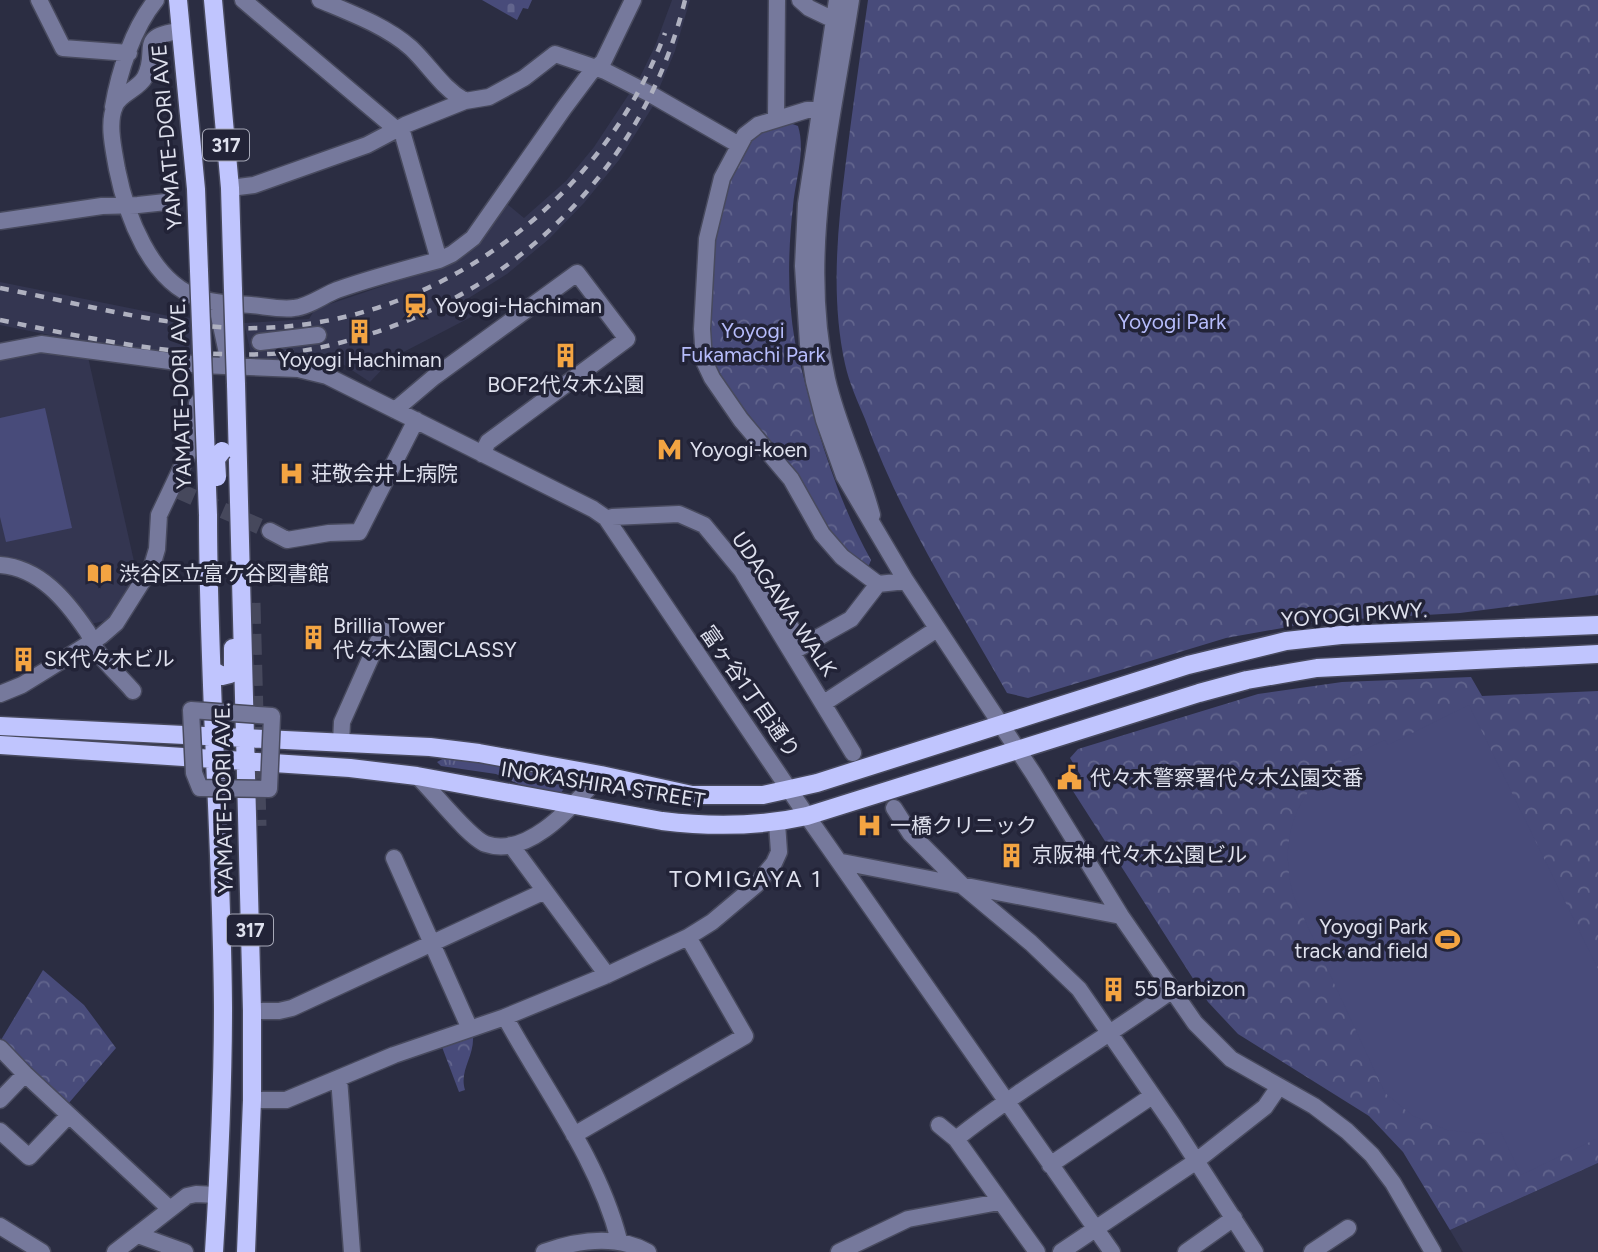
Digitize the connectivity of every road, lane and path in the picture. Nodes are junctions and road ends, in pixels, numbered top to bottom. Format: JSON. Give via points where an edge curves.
{"nodes":[{"id":1,"x":39,"y":0,"type":"edge"},
{"id":2,"x":156,"y":0,"type":"edge"},
{"id":3,"x":178,"y":0,"type":"edge"},
{"id":4,"x":213,"y":0,"type":"edge"},
{"id":5,"x":243,"y":0,"type":"edge"},
{"id":6,"x":320,"y":0,"type":"edge"},
{"id":7,"x":633,"y":0,"type":"edge"},
{"id":8,"x":777,"y":0,"type":"edge"},
{"id":9,"x":800,"y":0,"type":"edge"},
{"id":10,"x":837,"y":0,"type":"edge"},
{"id":11,"x":851,"y":0,"type":"edge"},
{"id":12,"x":834,"y":19,"type":"junction"},
{"id":13,"x":181,"y":31,"type":"junction"},
{"id":14,"x":129,"y":53,"type":"junction"},
{"id":15,"x":597,"y":68,"type":"junction"},
{"id":16,"x":465,"y":101,"type":"junction"},
{"id":17,"x":113,"y":108,"type":"junction"},
{"id":18,"x":820,"y":110,"type":"junction"},
{"id":19,"x":775,"y":118,"type":"junction"},
{"id":20,"x":398,"y":130,"type":"junction"},
{"id":21,"x":739,"y":145,"type":"junction"},
{"id":22,"x":230,"y":188,"type":"junction"},
{"id":23,"x":166,"y":202,"type":"dead end"},
{"id":24,"x":126,"y":205,"type":"junction"},
{"id":25,"x":0,"y":221,"type":"edge"},
{"id":26,"x":439,"y":260,"type":"junction"},
{"id":27,"x":199,"y":271,"type":"joint"},
{"id":28,"x":216,"y":302,"type":"junction"},
{"id":29,"x":318,"y":335,"type":"dead end"},
{"id":30,"x":260,"y":342,"type":"dead end"},
{"id":31,"x":0,"y":352,"type":"edge"},
{"id":32,"x":200,"y":365,"type":"junction"},
{"id":33,"x":233,"y":376,"type":"junction"},
{"id":34,"x":395,"y":410,"type":"junction"},
{"id":35,"x":416,"y":420,"type":"junction"},
{"id":36,"x":230,"y":454,"type":"junction"},
{"id":37,"x":482,"y":454,"type":"junction"},
{"id":38,"x":213,"y":515,"type":"junction"},
{"id":39,"x":612,"y":517,"type":"dead end"},
{"id":40,"x":874,"y":524,"type":"junction"},
{"id":41,"x":270,"y":531,"type":"tunnel mouth"},
{"id":42,"x":0,"y":565,"type":"edge"},
{"id":43,"x":906,"y":581,"type":"junction"},
{"id":44,"x":241,"y":583,"type":"junction"},
{"id":45,"x":878,"y":584,"type":"junction"},
{"id":46,"x":766,"y":591,"type":"dead end"},
{"id":47,"x":242,"y":607,"type":"junction"},
{"id":48,"x":1598,"y":625,"type":"edge"},
{"id":49,"x":383,"y":629,"type":"dead end"},
{"id":50,"x":937,"y":629,"type":"junction"},
{"id":51,"x":92,"y":640,"type":"junction"},
{"id":52,"x":798,"y":649,"type":"junction"},
{"id":53,"x":1598,"y":653,"type":"edge"},
{"id":54,"x":212,"y":670,"type":"junction"},
{"id":55,"x":133,"y":691,"type":"dead end"},
{"id":56,"x":0,"y":694,"type":"edge"},
{"id":57,"x":824,"y":703,"type":"junction"},
{"id":58,"x":191,"y":710,"type":"joint"},
{"id":59,"x":1000,"y":725,"type":"junction"},
{"id":60,"x":0,"y":726,"type":"edge"},
{"id":61,"x":213,"y":736,"type":"junction"},
{"id":62,"x":246,"y":738,"type":"junction"},
{"id":63,"x":341,"y":743,"type":"junction"},
{"id":64,"x":0,"y":745,"type":"edge"},
{"id":65,"x":1017,"y":750,"type":"junction"},
{"id":66,"x":853,"y":753,"type":"dead end"},
{"id":67,"x":214,"y":758,"type":"junction"},
{"id":68,"x":246,"y":761,"type":"junction"},
{"id":69,"x":601,"y":775,"type":"junction"},
{"id":70,"x":417,"y":776,"type":"junction"},
{"id":71,"x":791,"y":790,"type":"junction"},
{"id":72,"x":573,"y":804,"type":"junction"},
{"id":73,"x":894,"y":808,"type":"dead end"},
{"id":74,"x":807,"y":816,"type":"junction"},
{"id":75,"x":776,"y":822,"type":"junction"},
{"id":76,"x":511,"y":845,"type":"junction"},
{"id":77,"x":394,"y":858,"type":"dead end"},
{"id":78,"x":842,"y":862,"type":"junction"},
{"id":79,"x":964,"y":887,"type":"junction"},
{"id":80,"x":545,"y":891,"type":"junction"},
{"id":81,"x":1121,"y":916,"type":"junction"},
{"id":82,"x":688,"y":937,"type":"junction"},
{"id":83,"x":431,"y":942,"type":"junction"},
{"id":84,"x":607,"y":975,"type":"junction"},
{"id":85,"x":1171,"y":991,"type":"junction"},
{"id":86,"x":252,"y":1011,"type":"junction"},
{"id":87,"x":505,"y":1017,"type":"junction"},
{"id":88,"x":470,"y":1029,"type":"junction"},
{"id":89,"x":1111,"y":1033,"type":"junction"},
{"id":90,"x":0,"y":1048,"type":"edge"},
{"id":91,"x":24,"y":1074,"type":"junction"},
{"id":92,"x":339,"y":1078,"type":"junction"},
{"id":93,"x":1279,"y":1088,"type":"junction"},
{"id":94,"x":1152,"y":1096,"type":"junction"},
{"id":95,"x":0,"y":1100,"type":"edge"},
{"id":96,"x":252,"y":1100,"type":"junction"},
{"id":97,"x":1006,"y":1100,"type":"junction"},
{"id":98,"x":69,"y":1115,"type":"junction"},
{"id":99,"x":939,"y":1125,"type":"dead end"},
{"id":100,"x":0,"y":1131,"type":"edge"},
{"id":101,"x":574,"y":1135,"type":"junction"},
{"id":102,"x":956,"y":1139,"type":"junction"},
{"id":103,"x":1195,"y":1162,"type":"junction"},
{"id":104,"x":1050,"y":1164,"type":"junction"},
{"id":105,"x":217,"y":1195,"type":"junction"},
{"id":106,"x":999,"y":1202,"type":"junction"},
{"id":107,"x":170,"y":1209,"type":"junction"},
{"id":108,"x":1234,"y":1218,"type":"junction"},
{"id":109,"x":0,"y":1226,"type":"edge"},
{"id":110,"x":1095,"y":1228,"type":"junction"},
{"id":111,"x":1348,"y":1228,"type":"dead end"},
{"id":112,"x":138,"y":1235,"type":"junction"},
{"id":113,"x":619,"y":1241,"type":"junction"},
{"id":114,"x":42,"y":1252,"type":"edge"},
{"id":115,"x":115,"y":1252,"type":"edge"},
{"id":116,"x":186,"y":1252,"type":"edge"},
{"id":117,"x":214,"y":1252,"type":"edge"},
{"id":118,"x":246,"y":1252,"type":"edge"},
{"id":119,"x":352,"y":1252,"type":"edge"},
{"id":120,"x":544,"y":1252,"type":"edge"},
{"id":121,"x":648,"y":1252,"type":"edge"},
{"id":122,"x":839,"y":1252,"type":"edge"},
{"id":123,"x":1037,"y":1252,"type":"edge"},
{"id":124,"x":1061,"y":1252,"type":"edge"},
{"id":125,"x":1112,"y":1252,"type":"edge"},
{"id":126,"x":1186,"y":1252,"type":"edge"},
{"id":127,"x":1255,"y":1252,"type":"edge"},
{"id":128,"x":1312,"y":1252,"type":"edge"},
{"id":129,"x":1433,"y":1252,"type":"edge"}],
"edges":[{"from":1,"to":14,"type":"street","via":[[63,48]]},
{"from":2,"to":14,"type":"street"},
{"from":3,"to":13,"type":"main road","name":"YAMATE-DORI AVE","number":"317"},
{"from":4,"to":22,"type":"main road","number":"317"},
{"from":5,"to":20,"type":"street"},
{"from":6,"to":16,"type":"street","via":[[392,35]]},
{"from":7,"to":15,"type":"street"},
{"from":8,"to":19,"type":"street"},
{"from":9,"to":12,"type":"street"},
{"from":10,"to":12,"type":"street"},
{"from":11,"to":40,"type":"street","via":[[819,206],[817,306],[837,418]]},
{"from":12,"to":18,"type":"street"},
{"from":13,"to":17,"type":"street","via":[[155,37],[143,80]]},
{"from":13,"to":27,"type":"main road","name":"YAMATE-DORI AVE","number":"317"},
{"from":14,"to":17,"type":"street"},
{"from":15,"to":16,"type":"street","via":[[555,54],[504,91]]},
{"from":15,"to":21,"type":"street"},
{"from":15,"to":26,"type":"street","via":[[481,228],[465,245]]},
{"from":16,"to":20,"type":"street"},
{"from":17,"to":24,"type":"street","via":[[114,148]]},
{"from":18,"to":19,"type":"street"},
{"from":18,"to":40,"type":"street","via":[[804,232],[808,344],[834,449],[854,496]]},
{"from":19,"to":21,"type":"street","via":[[758,125]]},
{"from":20,"to":22,"type":"street","via":[[254,185]]},
{"from":20,"to":26,"type":"street"},
{"from":21,"to":45,"type":"street","via":[[722,178],[706,239],[704,361],[741,420],[791,478],[822,534],[842,557]]},
{"from":22,"to":33,"type":"main road","number":"317","bridge":true},
{"from":23,"to":24,"type":"street"},
{"from":24,"to":25,"type":"street"},
{"from":24,"to":28,"type":"street","via":[[147,251],[168,278],[197,298]]},
{"from":26,"to":28,"type":"street","via":[[353,284],[294,309]]},
{"from":27,"to":38,"type":"main road","name":"YAMATE-DORI AVE.","number":"317","bridge":true},
{"from":28,"to":33,"type":"street"},
{"from":29,"to":30,"type":"street"},
{"from":31,"to":32,"type":"street","name":"富ヶ谷1丁目通り","via":[[41,344]]},
{"from":32,"to":33,"type":"street","name":"富ヶ谷1丁目通り"},
{"from":32,"to":51,"type":"street","via":[[195,439],[159,515],[152,565],[116,623]]},
{"from":33,"to":34,"type":"street","name":"富ヶ谷1丁目通り","via":[[298,369],[314,372]]},
{"from":33,"to":36,"type":"main road","name":"YAMATE-DORI AVE.","number":"317"},
{"from":34,"to":35,"type":"street","name":"富ヶ谷1丁目通り"},
{"from":34,"to":37,"type":"street","via":[[577,273],[627,339],[488,442]]},
{"from":35,"to":37,"type":"street","name":"富ヶ谷1丁目通り"},
{"from":35,"to":41,"type":"street","via":[[359,532],[287,540]]},
{"from":36,"to":38,"type":"main road","bridge":true,"via":[[216,459]]},
{"from":36,"to":44,"type":"main road","name":"YAMATE-DORI AVE.","number":"317"},
{"from":37,"to":71,"type":"street","name":"富ヶ谷1丁目通り","via":[[606,518]]},
{"from":38,"to":54,"type":"main road","name":"YAMATE-DORI AVE.","number":"317","via":[[208,562]]},
{"from":39,"to":52,"type":"street","name":"UDAGAWA WALK","via":[[679,514],[704,525]]},
{"from":40,"to":43,"type":"street"},
{"from":42,"to":51,"type":"street","via":[[36,575]]},
{"from":43,"to":45,"type":"street"},
{"from":43,"to":50,"type":"street"},
{"from":44,"to":47,"type":"main road","name":"YAMATE-DORI AVE.","number":"317"},
{"from":44,"to":54,"type":"main road","via":[[232,604],[233,668],[226,676]]},
{"from":45,"to":52,"type":"street","via":[[851,618]]},
{"from":46,"to":52,"type":"street"},
{"from":47,"to":62,"type":"main road","name":"YAMATE-DORI AVE.","number":"317"},
{"from":47,"to":63,"type":"main road","via":[[254,635],[259,727],[269,734]]},
{"from":48,"to":59,"type":"main road","name":"YOYOGI PKWY.","via":[[1286,641],[1188,665]]},
{"from":49,"to":63,"type":"street","via":[[342,722]]},
{"from":50,"to":57,"type":"street"},
{"from":50,"to":59,"type":"street"},
{"from":51,"to":55,"type":"street"},
{"from":51,"to":56,"type":"street"},
{"from":52,"to":57,"type":"street","name":"UDAGAWA WALK"},
{"from":53,"to":65,"type":"main road","via":[[1289,672],[1199,693]]},
{"from":54,"to":61,"type":"main road","name":"YAMATE-DORI AVE.","number":"317"},
{"from":57,"to":66,"type":"street","name":"UDAGAWA WALK"},
{"from":58,"to":58,"type":"street","bridge":true,"via":[[272,716],[269,789],[200,788],[194,773]]},
{"from":59,"to":65,"type":"street"},
{"from":59,"to":71,"type":"main road","name":"INOKASHIRA STREET"},
{"from":60,"to":61,"type":"main road"},
{"from":61,"to":62,"type":"main road"},
{"from":61,"to":67,"type":"main road","name":"YAMATE-DORI AVE.","number":"317"},
{"from":62,"to":63,"type":"main road"},
{"from":62,"to":68,"type":"main road","name":"YAMATE-DORI AVE.","number":"317"},
{"from":63,"to":69,"type":"main road","name":"INOKASHIRA STREET","via":[[442,748]]},
{"from":64,"to":67,"type":"main road","name":"INOKASHIRA STREET"},
{"from":65,"to":74,"type":"main road","name":"INOKASHIRA STREET"},
{"from":65,"to":81,"type":"street"},
{"from":67,"to":68,"type":"main road","name":"INOKASHIRA STREET"},
{"from":67,"to":105,"type":"main road","name":"YAMATE-DORI AVE.","number":"317","via":[[223,1007]]},
{"from":68,"to":70,"type":"main road","name":"INOKASHIRA STREET"},
{"from":68,"to":86,"type":"main road","name":"YAMATE-DORI AVE.","number":"317"},
{"from":69,"to":71,"type":"main road","name":"INOKASHIRA STREET","via":[[692,795]]},
{"from":69,"to":72,"type":"street"},
{"from":70,"to":72,"type":"main road","name":"INOKASHIRA STREET"},
{"from":70,"to":76,"type":"street","via":[[470,834],[486,845]]},
{"from":71,"to":74,"type":"street","name":"富ヶ谷1丁目通り"},
{"from":72,"to":75,"type":"main road","name":"INOKASHIRA STREET","via":[[700,826]]},
{"from":72,"to":76,"type":"street","via":[[543,833]]},
{"from":73,"to":79,"type":"street","via":[[910,832]]},
{"from":74,"to":75,"type":"main road","name":"INOKASHIRA STREET"},
{"from":74,"to":78,"type":"street","name":"富ヶ谷1丁目通り"},
{"from":75,"to":82,"type":"street","via":[[779,852],[774,863],[736,903]]},
{"from":76,"to":80,"type":"street"},
{"from":77,"to":83,"type":"street"},
{"from":78,"to":79,"type":"street"},
{"from":78,"to":97,"type":"street","name":"富ヶ谷1丁目通り"},
{"from":79,"to":81,"type":"street"},
{"from":79,"to":89,"type":"street","via":[[1069,977]]},
{"from":80,"to":83,"type":"street"},
{"from":80,"to":84,"type":"street"},
{"from":81,"to":85,"type":"street"},
{"from":82,"to":84,"type":"street"},
{"from":82,"to":101,"type":"street","via":[[745,1035]]},
{"from":83,"to":86,"type":"street","via":[[292,1008]]},
{"from":83,"to":88,"type":"street"},
{"from":84,"to":87,"type":"street"},
{"from":85,"to":89,"type":"street"},
{"from":85,"to":93,"type":"street","via":[[1231,1059]]},
{"from":86,"to":96,"type":"main road","name":"YAMATE-DORI AVE.","number":"317"},
{"from":87,"to":88,"type":"street"},
{"from":87,"to":101,"type":"street"},
{"from":88,"to":92,"type":"street"},
{"from":89,"to":94,"type":"street"},
{"from":89,"to":97,"type":"street"},
{"from":90,"to":91,"type":"street"},
{"from":91,"to":95,"type":"street"},
{"from":91,"to":98,"type":"street"},
{"from":92,"to":96,"type":"street","via":[[286,1100]]},
{"from":92,"to":119,"type":"street"},
{"from":93,"to":103,"type":"street","via":[[1265,1107]]},
{"from":93,"to":129,"type":"street","via":[[1348,1130],[1393,1183]]},
{"from":94,"to":103,"type":"street"},
{"from":94,"to":104,"type":"street"},
{"from":96,"to":118,"type":"main road","name":"YAMATE-DORI AVE.","number":"317"},
{"from":97,"to":102,"type":"street"},
{"from":97,"to":104,"type":"street","name":"富ヶ谷1丁目通り"},
{"from":98,"to":100,"type":"street","via":[[29,1157]]},
{"from":98,"to":107,"type":"street"},
{"from":99,"to":102,"type":"street"},
{"from":101,"to":113,"type":"street"},
{"from":102,"to":106,"type":"street"},
{"from":103,"to":108,"type":"street"},
{"from":103,"to":110,"type":"street"},
{"from":104,"to":110,"type":"street","name":"富ヶ谷1丁目通り"},
{"from":105,"to":107,"type":"street","via":[[187,1196]]},
{"from":105,"to":117,"type":"main road","name":"YAMATE-DORI AVE.","number":"317"},
{"from":106,"to":122,"type":"street","via":[[908,1219]]},
{"from":106,"to":123,"type":"street"},
{"from":107,"to":112,"type":"street"},
{"from":108,"to":126,"type":"street"},
{"from":108,"to":127,"type":"street"},
{"from":109,"to":114,"type":"street"},
{"from":110,"to":124,"type":"street"},
{"from":110,"to":125,"type":"street","name":"富ヶ谷1丁目通り"},
{"from":111,"to":128,"type":"street"},
{"from":112,"to":115,"type":"street"},
{"from":112,"to":116,"type":"street"},
{"from":113,"to":120,"type":"street","via":[[592,1241]]},
{"from":113,"to":121,"type":"street"}]}
